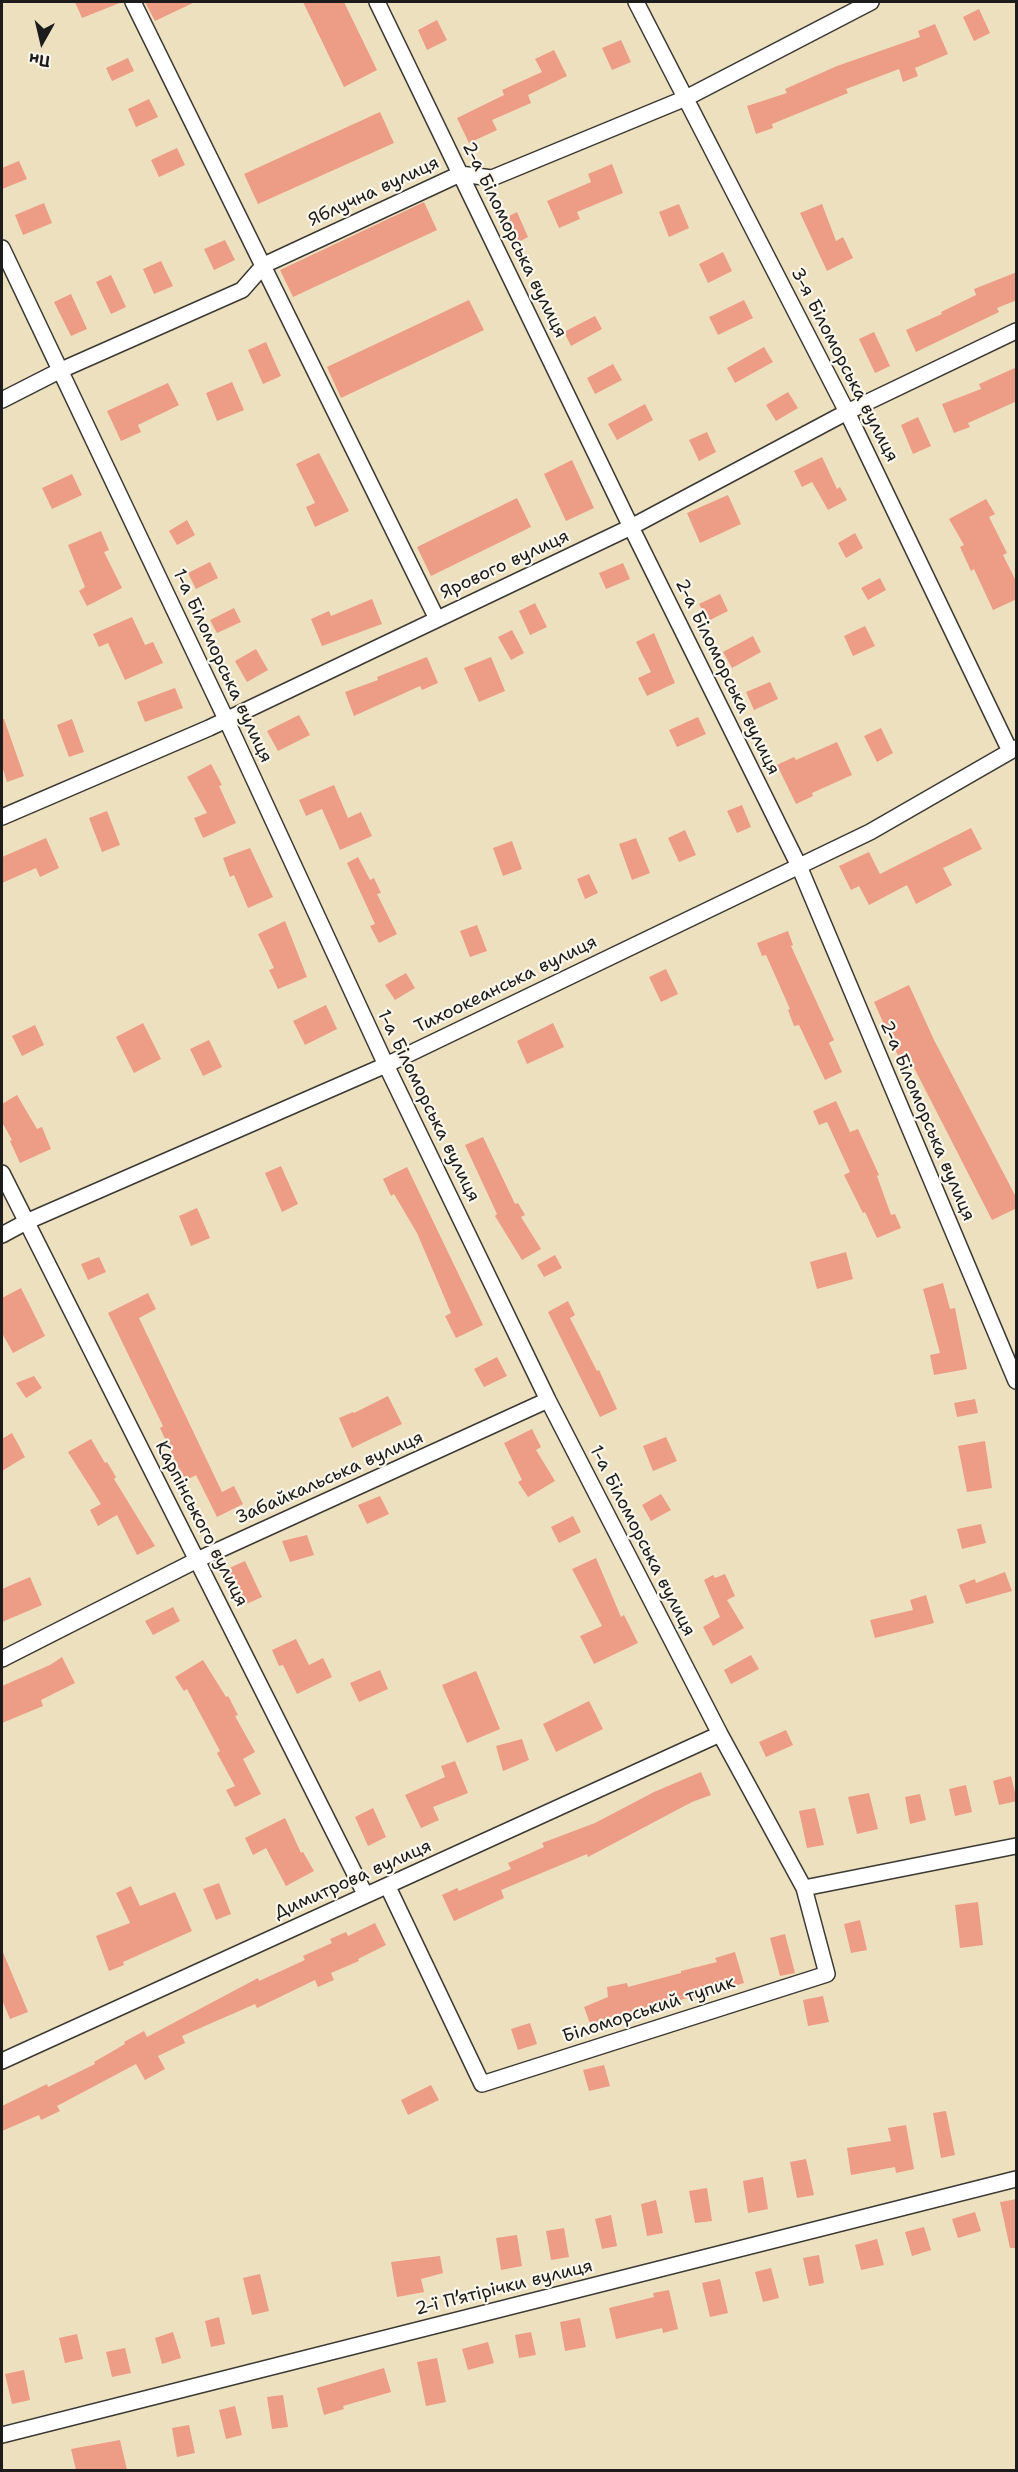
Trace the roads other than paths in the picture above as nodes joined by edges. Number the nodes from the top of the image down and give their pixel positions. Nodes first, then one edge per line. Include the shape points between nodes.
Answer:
1 (133, 2) edge
2 (377, 2) edge
3 (636, 2) edge
4 (872, 2) edge
5 (686, 98) junction
6 (460, 174) junction
7 (2, 248) edge
8 (264, 265) junction
9 (1017, 331) edge
10 (60, 371) junction
11 (2, 400) edge
12 (847, 412) junction
13 (631, 527) junction
14 (437, 618) junction
15 (226, 719) junction
16 (1013, 749) edge
17 (2, 818) edge
18 (799, 866) junction
19 (386, 1065) junction
20 (2, 1173) edge
21 (26, 1222) junction
22 (2, 1235) edge
23 (1017, 1381) edge
24 (548, 1400) junction
25 (197, 1560) junction
26 (2, 1659) edge
27 (720, 1734) junction
28 (1017, 1846) edge
29 (388, 1887) junction
30 (804, 1887) junction
31 (365, 1894) junction
32 (827, 1974) joint
33 (2, 2061) edge
34 (1017, 2179) edge
35 (2, 2434) edge

1 - 8 street
2 - 6 street, 2-а Біломорська вулиця
3 - 5 street, 3-я Біломорська вулиця
4 - 5 street, Яблучна вулиця
5 - 6 street, Яблучна вулиця via 492,178
5 - 12 street, 3-я Біломорська вулиця
6 - 8 street, Яблучна вулиця
6 - 13 street, 2-а Біломорська вулиця
7 - 10 street, 1-а Біломорська вулиця
8 - 10 street, Яблучна вулиця via 242,290
8 - 14 street
9 - 12 street, Ярового вулиця
10 - 11 street, Яблучна вулиця
10 - 15 street, 1-а Біломорська вулиця
12 - 13 street, Ярового вулиця
12 - 16 street, 3-я Біломорська вулиця
13 - 14 street, Ярового вулиця
13 - 18 street, 2-а Біломорська вулиця
14 - 15 street, Ярового вулиця
15 - 17 street, Ярового вулиця
15 - 19 street, 1-а Біломорська вулиця
16 - 18 street, Тихоокеанська вулиця via 870,832
18 - 19 street, Тихоокеанська вулиця
18 - 23 street, 2-а Біломорська вулиця
19 - 21 street, Тихоокеанська вулиця
19 - 24 street, 1-а Біломорська вулиця
20 - 21 street, Карпінського вулиця
21 - 22 street, Тихоокеанська вулиця
21 - 25 street, Карпінського вулиця
24 - 25 street, Забайкальська вулиця
24 - 27 street, 1-а Біломорська вулиця
25 - 26 street, Забайкальська вулиця
25 - 31 street, Карпінського вулиця
27 - 29 street, Димитрова вулиця
27 - 30 street, 1-а Біломорська вулиця
28 - 30 street
29 - 31 street, Димитрова вулиця
29 - 32 street, Біломорський тупик via 482,2084
30 - 32 street, 1-а Біломорська вулиця
31 - 33 street, Димитрова вулиця
34 - 35 street, 2-ї П’ятірічки вулиця

